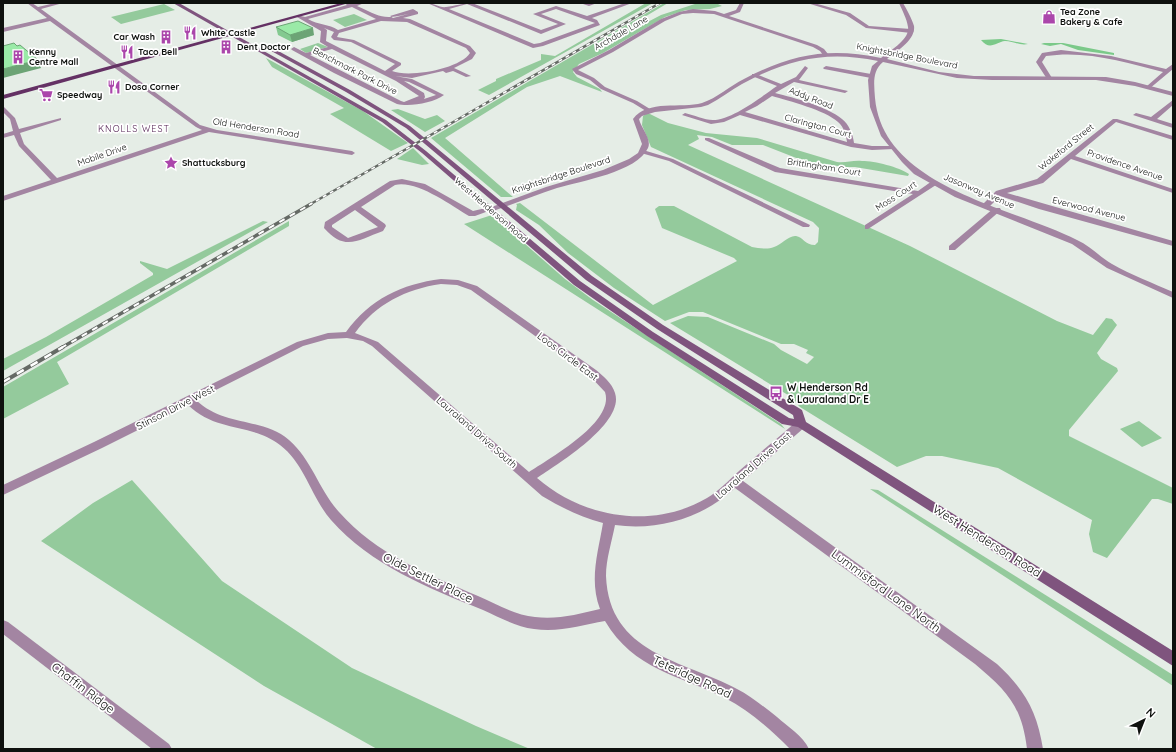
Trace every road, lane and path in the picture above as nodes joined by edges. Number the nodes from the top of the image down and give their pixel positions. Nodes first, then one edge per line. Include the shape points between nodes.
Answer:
1 (29, 3) edge
2 (61, 3) edge
3 (175, 3) edge
4 (187, 3) edge
5 (362, 3) edge
6 (429, 3) edge
7 (467, 3) edge
8 (582, 3) edge
9 (596, 3) edge
10 (630, 3) edge
11 (742, 3) edge
12 (810, 3) edge
13 (900, 3) edge
14 (349, 4) edge
15 (557, 5) edge
16 (36, 8) junction
17 (445, 9) junction
18 (299, 16) junction
19 (724, 16) junction
20 (397, 18) junction
21 (587, 18) junction
22 (51, 19) junction
23 (304, 19) junction
24 (382, 19) junction
25 (317, 25) junction
26 (3, 30) edge
27 (911, 30) junction
28 (240, 32) junction
29 (337, 32) junction
30 (232, 34) junction
31 (248, 36) dead end
32 (261, 43) dead end
33 (332, 47) junction
34 (294, 49) dead end
35 (825, 54) junction
36 (305, 55) junction
37 (882, 60) junction
38 (116, 66) junction
39 (1173, 66) edge
40 (805, 68) dead end
41 (826, 68) dead end
42 (1167, 71) junction
43 (754, 75) junction
44 (468, 76) dead end
45 (871, 76) junction
46 (1049, 78) junction
47 (396, 79) junction
48 (410, 80) junction
49 (792, 80) junction
50 (781, 86) junction
51 (1149, 87) junction
52 (844, 91) dead end
53 (772, 94) junction
54 (1173, 94) edge
55 (3, 97) edge
56 (1173, 102) edge
57 (409, 103) junction
58 (3, 108) edge
59 (648, 110) junction
60 (740, 113) junction
61 (1136, 114) dead end
62 (685, 115) dead end
63 (1158, 115) junction
64 (59, 119) dead end
65 (1173, 119) edge
66 (1152, 120) junction
67 (1173, 126) edge
68 (208, 130) junction
69 (18, 131) junction
70 (3, 136) edge
71 (1173, 138) edge
72 (707, 139) dead end
73 (851, 145) junction
74 (892, 148) junction
75 (352, 152) dead end
76 (643, 152) junction
77 (1071, 157) junction
78 (56, 181) junction
79 (935, 183) junction
80 (1173, 191) edge
81 (919, 193) junction
82 (999, 193) junction
83 (3, 199) edge
84 (502, 205) junction
85 (985, 206) junction
86 (356, 207) junction
87 (490, 209) junction
88 (997, 210) junction
89 (806, 225) dead end
90 (868, 227) dead end
91 (1173, 244) edge
92 (952, 248) dead end
93 (1173, 295) edge
94 (349, 334) junction
95 (189, 400) junction
96 (801, 424) junction
97 (529, 478) junction
98 (735, 482) junction
99 (3, 490) edge
100 (610, 520) junction
101 (608, 614) junction
102 (3, 626) edge
103 (1173, 659) edge
104 (164, 749) edge
105 (801, 749) edge
106 (1036, 749) edge

1 - 16 street, Old Henderson Road
2 - 16 street
3 - 30 main road, West Henderson Road
4 - 28 main road
5 - 14 street
6 - 17 street
7 - 15 street via 541,32 563,24 536,14
7 - 17 street
8 - 9 street
10 - 21 street
11 - 19 street via 738,11
12 - 27 street via 848,14 868,27
13 - 27 street
14 - 18 main road
14 - 23 street
14 - 24 street
15 - 21 street
16 - 22 street, Old Henderson Road
17 - 21 street via 530,45 542,45 598,24
18 - 23 street
18 - 28 main road
19 - 35 street, Archdale Lane via 815,46
19 - 59 street, Archdale Lane via 703,11 681,13 659,22 575,69 603,88
20 - 24 street
20 - 24 street via 416,13 411,10
20 - 29 street via 408,20 468,47 473,55 463,62 421,75 406,76 388,71 399,64 352,41 336,39 334,37
22 - 26 street
22 - 38 street, Old Henderson Road
23 - 25 street
24 - 29 street
25 - 29 street via 325,25
25 - 33 street via 324,30 322,41
27 - 37 street via 908,38
28 - 30 main road
28 - 31 main road
30 - 38 main road
30 - 87 main road, West Henderson Road via 384,121
32 - 84 main road, West Henderson Road via 408,127
33 - 36 street
33 - 47 street
34 - 36 street, Benchmark Park Drive
35 - 37 street, Knightsbridge Boulevard via 855,55
35 - 43 street, Knightsbridge Boulevard via 797,59
36 - 57 street, Benchmark Park Drive via 399,103
37 - 45 street via 875,66
37 - 46 street, Knightsbridge Boulevard via 950,75
38 - 55 main road
38 - 68 street, Old Henderson Road
39 - 42 street
40 - 49 street via 798,78
41 - 45 street
42 - 46 street via 1100,55 1056,52 1044,56 1039,62
42 - 51 street
43 - 50 street
43 - 59 street, Knightsbridge Boulevard via 703,104 678,109
44 - 48 street via 453,69
45 - 74 street, Jasonway Avenue via 873,107 884,136
46 - 51 street, Knightsbridge Boulevard via 1097,78
47 - 48 street
47 - 57 street, Benchmark Park Drive via 423,95
48 - 57 street via 441,94 413,104
49 - 50 street
49 - 52 street
50 - 53 street
51 - 54 street, Knightsbridge Boulevard
53 - 60 street
53 - 73 street, Addy Road via 840,120 851,138
56 - 63 street
58 - 69 street via 16,122
59 - 76 street via 639,114 636,119 646,142
60 - 62 street via 715,122
60 - 73 street, Clarington Court
61 - 66 street
63 - 65 street
63 - 66 street
64 - 69 street
66 - 67 street
68 - 75 street, Old Henderson Road
68 - 78 street, Mobile Drive
69 - 70 street
69 - 78 street via 18,140 22,147
71 - 77 street, Wakeford Street via 1115,120
72 - 81 street, Brittingham Court via 778,170
73 - 74 street, Clarington Court
74 - 79 street, Jasonway Avenue via 904,162
76 - 84 street, Knightsbridge Boulevard via 605,172
76 - 89 street via 671,160
77 - 80 street, Providence Avenue
77 - 82 street, Wakeford Street via 1040,181
78 - 83 street, Mobile Drive
79 - 81 street, Moss Court
79 - 85 street, Jasonway Avenue
81 - 90 street, Moss Court
82 - 85 street, Wakeford Street
82 - 91 street, Everwood Avenue
84 - 87 street, Knightsbridge Boulevard
84 - 96 main road, West Henderson Road via 589,278 660,327 798,413
85 - 88 street, Jasonway Avenue
86 - 86 street, Knightsbridge Boulevard via 327,226 349,242 382,226
86 - 87 street, Knightsbridge Boulevard via 393,183 402,181 422,186 472,214
87 - 96 main road, West Henderson Road via 577,283 610,307 786,422
88 - 92 street
88 - 93 street, Jasonway Avenue via 1074,242 1110,266
94 - 95 street, Stinson Drive West via 324,336 300,344
94 - 97 street, Lauraland Drive South via 366,338 375,344
94 - 97 street, Loos Circle East via 354,324 374,307 412,287 438,281 467,284 596,375 611,395 609,411 596,428
95 - 99 street, Stinson Drive West
95 - 101 street, Olde Settler Place via 207,417 254,428 281,441 301,459 333,515 348,530 383,557 426,579 507,614 541,624 556,624
96 - 98 street, Lauraland Drive East
96 - 103 main road, West Henderson Road
97 - 100 street, Lauraland Drive South via 546,493 575,510
98 - 100 street, Lauraland Drive East via 708,503 675,517 641,522
98 - 106 street, Lummisford Lane North via 980,659 1007,682 1027,712 1034,732
100 - 101 street, Teteridge Road via 600,574 601,592
101 - 105 street, Teteridge Road via 621,634 644,654 733,695 766,718
102 - 104 street, Chaffin Ridge

